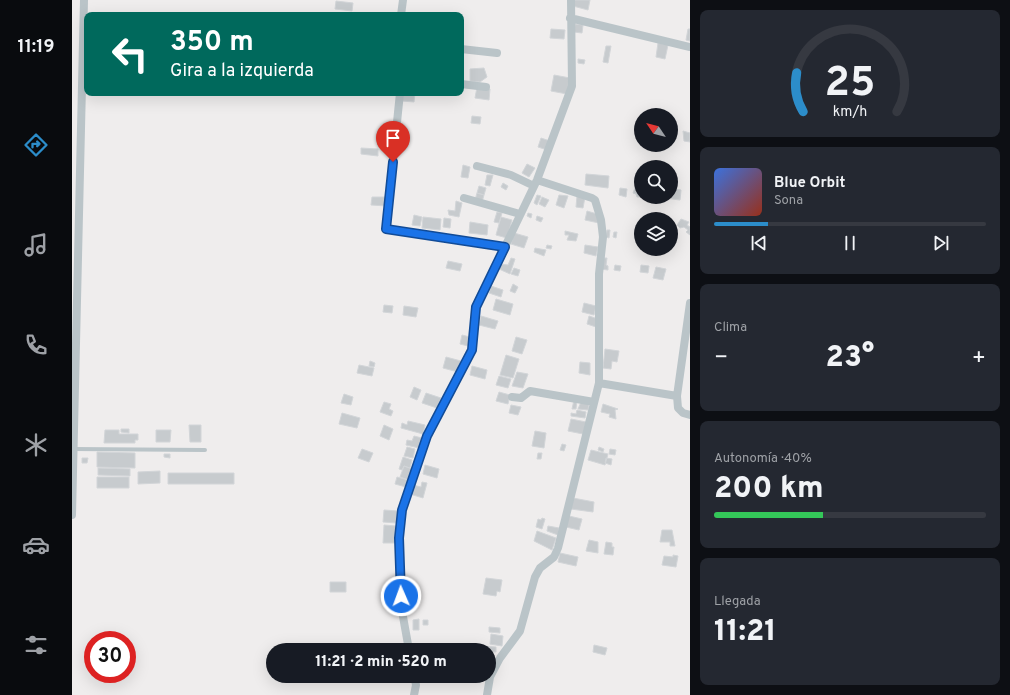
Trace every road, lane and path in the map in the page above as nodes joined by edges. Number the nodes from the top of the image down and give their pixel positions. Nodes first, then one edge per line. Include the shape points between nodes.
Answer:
1 (84, 0) edge
2 (403, 0) edge
3 (570, 0) edge
4 (402, 12) edge
5 (570, 18) junction
6 (690, 47) edge
7 (464, 49) edge
8 (497, 53) dead end
9 (464, 84) edge
10 (486, 87) dead end
11 (400, 96) edge
12 (477, 166) dead end
13 (535, 183) junction
14 (464, 198) dead end
15 (520, 214) junction
16 (505, 247) junction
17 (690, 303) edge
18 (599, 383) junction
19 (677, 396) junction
20 (512, 397) dead end
21 (594, 402) junction
22 (690, 415) edge
23 (73, 449) junction
24 (205, 450) dead end
25 (72, 515) edge
26 (408, 643) edge
27 (416, 683) edge
28 (414, 695) edge
29 (487, 695) edge

1 - 23 street
2 - 4 street
3 - 5 street
5 - 6 street
5 - 13 street via 572,86
7 - 8 street
9 - 10 street
11 - 16 street via 386,229
12 - 13 street
13 - 15 street
13 - 18 street via 595,200 603,237 599,274
14 - 15 street
15 - 16 street
16 - 26 street via 476,307 472,350 427,436 402,510 399,538 402,611
17 - 19 street
18 - 19 street
18 - 21 street
19 - 22 street via 678,408
20 - 21 street via 520,398 530,391
21 - 29 street via 558,548 554,557 540,568 535,577 520,631 500,658 490,677
23 - 24 lane
23 - 25 street
27 - 28 street

